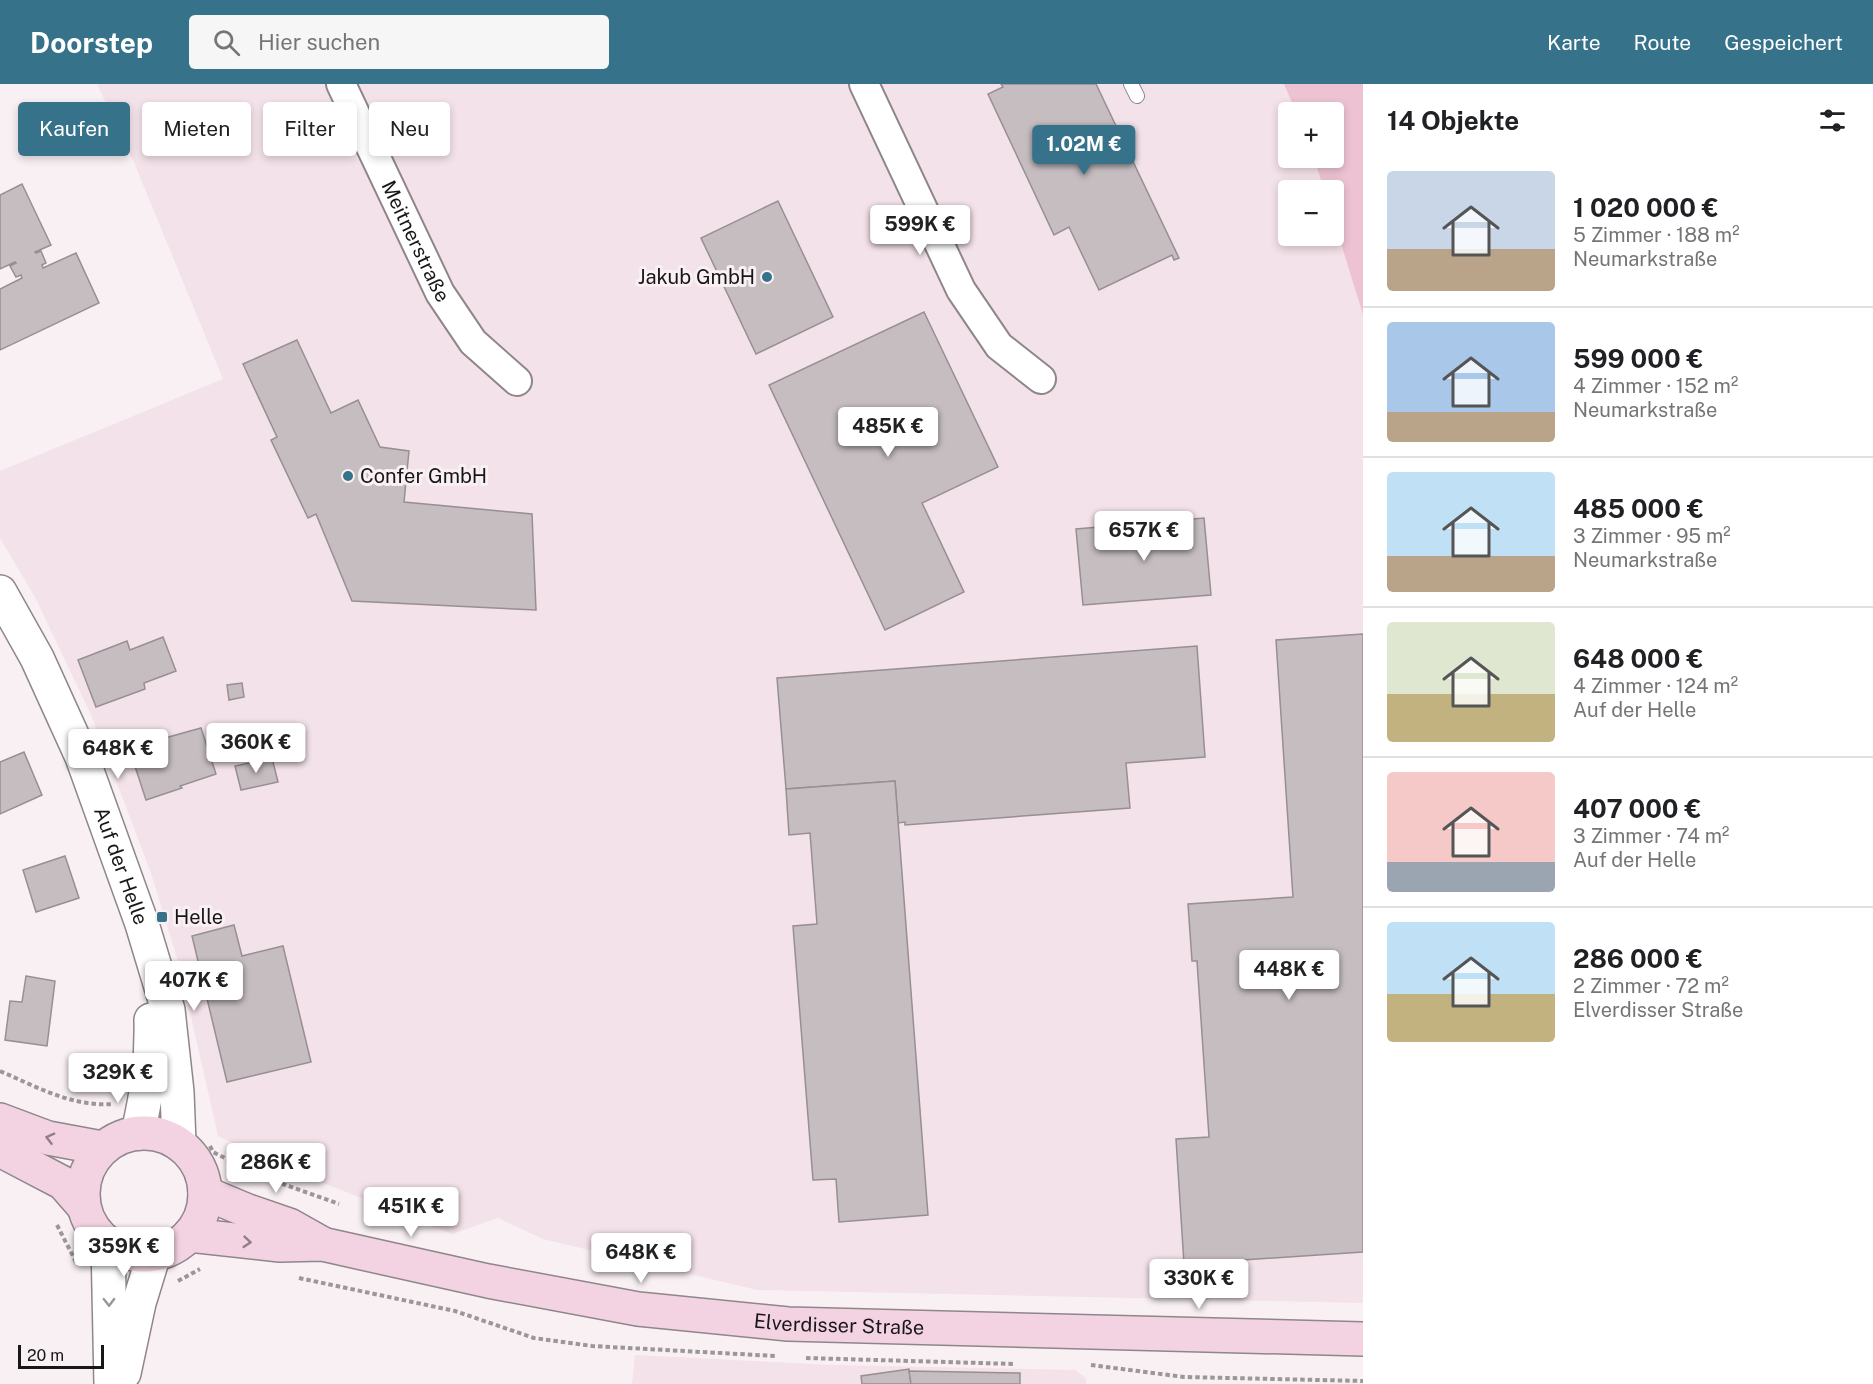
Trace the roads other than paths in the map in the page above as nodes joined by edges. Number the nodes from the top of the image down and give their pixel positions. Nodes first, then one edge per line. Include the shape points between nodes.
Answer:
1 (341, 84) edge
2 (864, 84) edge
3 (1041, 379) dead end
4 (517, 381) dead end
5 (0, 592) edge
6 (148, 946) junction
7 (0, 1120) edge
8 (138, 1133) junction
9 (194, 1143) junction
10 (102, 1148) junction
11 (0, 1150) edge
12 (205, 1193) junction
13 (84, 1207) junction
14 (189, 1234) junction
15 (108, 1244) junction
16 (322, 1244) junction
17 (154, 1254) junction
18 (1363, 1339) edge
19 (111, 1384) edge
20 (122, 1384) edge

1 - 4 street, Meitnerstraße via 440,293 473,342
2 - 3 street via 961,290 999,346
5 - 6 street, Auf der Helle via 37,658 82,757
6 - 8 street, Auf der Helle via 152,1053
6 - 9 street, Auf der Helle via 168,1010 177,1092
10 -> 7 main road via 48,1138
8 - 9 main road
8 - 10 main road via 119,1137
9 - 12 main road via 193,1157
10 - 13 main road via 89,1165 83,1186
11 - 13 main road via 63,1183
12 - 14 main road via 201,1215
12 - 16 main road, Elverdisser Straße via 289,1225
13 - 15 main road via 93,1228
14 -> 16 main road, Elverdisser Straße via 280,1245
14 - 17 main road via 173,1247
15 - 17 main road via 130,1254
15 -> 19 street
16 - 18 main road, Elverdisser Straße via 638,1309 788,1324
17 - 20 street

